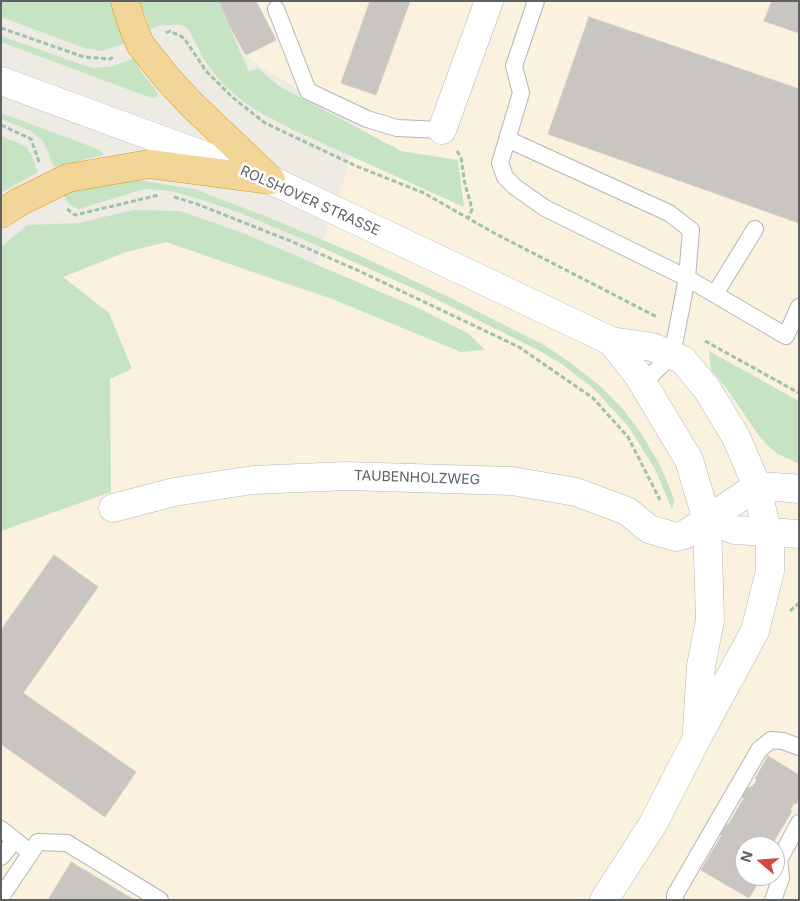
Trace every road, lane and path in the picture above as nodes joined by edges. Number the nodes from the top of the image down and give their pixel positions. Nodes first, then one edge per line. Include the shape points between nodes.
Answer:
1 (125, 1) edge
2 (489, 1) edge
3 (536, 1) edge
4 (276, 9) dead end
5 (1, 28) edge
6 (140, 44) junction
7 (1, 81) edge
8 (1, 125) edge
9 (442, 130) joint
10 (507, 139) junction
11 (271, 180) junction
12 (465, 184) dead end
13 (47, 187) junction
14 (163, 194) dead end
15 (172, 197) dead end
16 (1, 214) edge
17 (468, 219) junction
18 (755, 229) dead end
19 (688, 278) junction
20 (715, 294) junction
21 (799, 307) edge
22 (677, 327) junction
23 (611, 341) junction
24 (672, 355) junction
25 (643, 383) junction
26 (799, 392) edge
27 (757, 486) junction
28 (799, 489) edge
29 (113, 508) dead end
30 (707, 520) junction
31 (768, 532) junction
32 (799, 534) edge
33 (676, 537) junction
34 (799, 603) edge
35 (758, 619) junction
36 (697, 738) junction
37 (799, 747) edge
38 (799, 823) edge
39 (1, 829) edge
40 (15, 840) junction
41 (32, 852) junction
42 (1, 857) edge
43 (1, 897) edge
44 (160, 900) edge
45 (604, 900) edge
46 (675, 900) edge
47 (772, 900) edge

1 - 6 highway
2 - 9 street
3 - 10 lane via 514,66 521,93
4 - 9 lane via 308,91 382,124
5 - 6 path via 84,57 110,59
6 - 11 highway via 166,78
6 - 17 path via 170,32 184,38 206,71 265,123 356,166 424,193
7 - 11 street, ROLSHOVER STRASSE
8 - 13 path via 31,139
10 - 19 lane via 500,163 505,177 515,187 545,208
10 - 19 lane via 669,213 691,230
11 - 13 highway via 149,164 68,178
11 - 23 street, ROLSHOVER STRASSE
12 - 17 path via 472,209
13 - 14 path via 59,203 75,215
13 - 16 highway
15 - 33 path via 288,240 518,347 593,398 628,437
17 - 22 path
18 - 20 lane
19 - 20 lane
19 - 22 lane
20 - 21 lane via 786,336
22 - 24 lane
22 - 26 path
23 - 24 street, ROLSHOVER STRASSE via 652,346
23 - 25 street, ROLSHOVER STRASSE
24 - 25 lane
24 - 27 street, ROLSHOVER STRASSE via 682,360 707,389 736,437
25 - 30 street, ROLSHOVER STRASSE via 689,460
27 - 28 street
27 - 30 street
27 - 31 street, ROLSHOVER STRASSE
29 - 33 street, TAUBENHOLZWEG via 174,492 253,480 346,476 512,482 576,492 627,511 649,529
30 - 31 street via 735,530
30 - 33 street
30 - 36 street, ROLSHOVER STRASSE via 710,620 701,666
31 - 32 street
31 - 35 street, ROLSHOVER STRASSE via 770,571
34 - 35 path via 781,618
35 - 36 street, ROLSHOVER STRASSE via 755,631
36 - 45 street, ROLSHOVER STRASSE via 653,824
37 - 46 lane via 770,740 759,750
38 - 47 lane via 778,860 781,878
39 - 40 lane
40 - 41 lane
40 - 42 lane
41 - 43 lane
41 - 44 lane via 38,842 67,843

